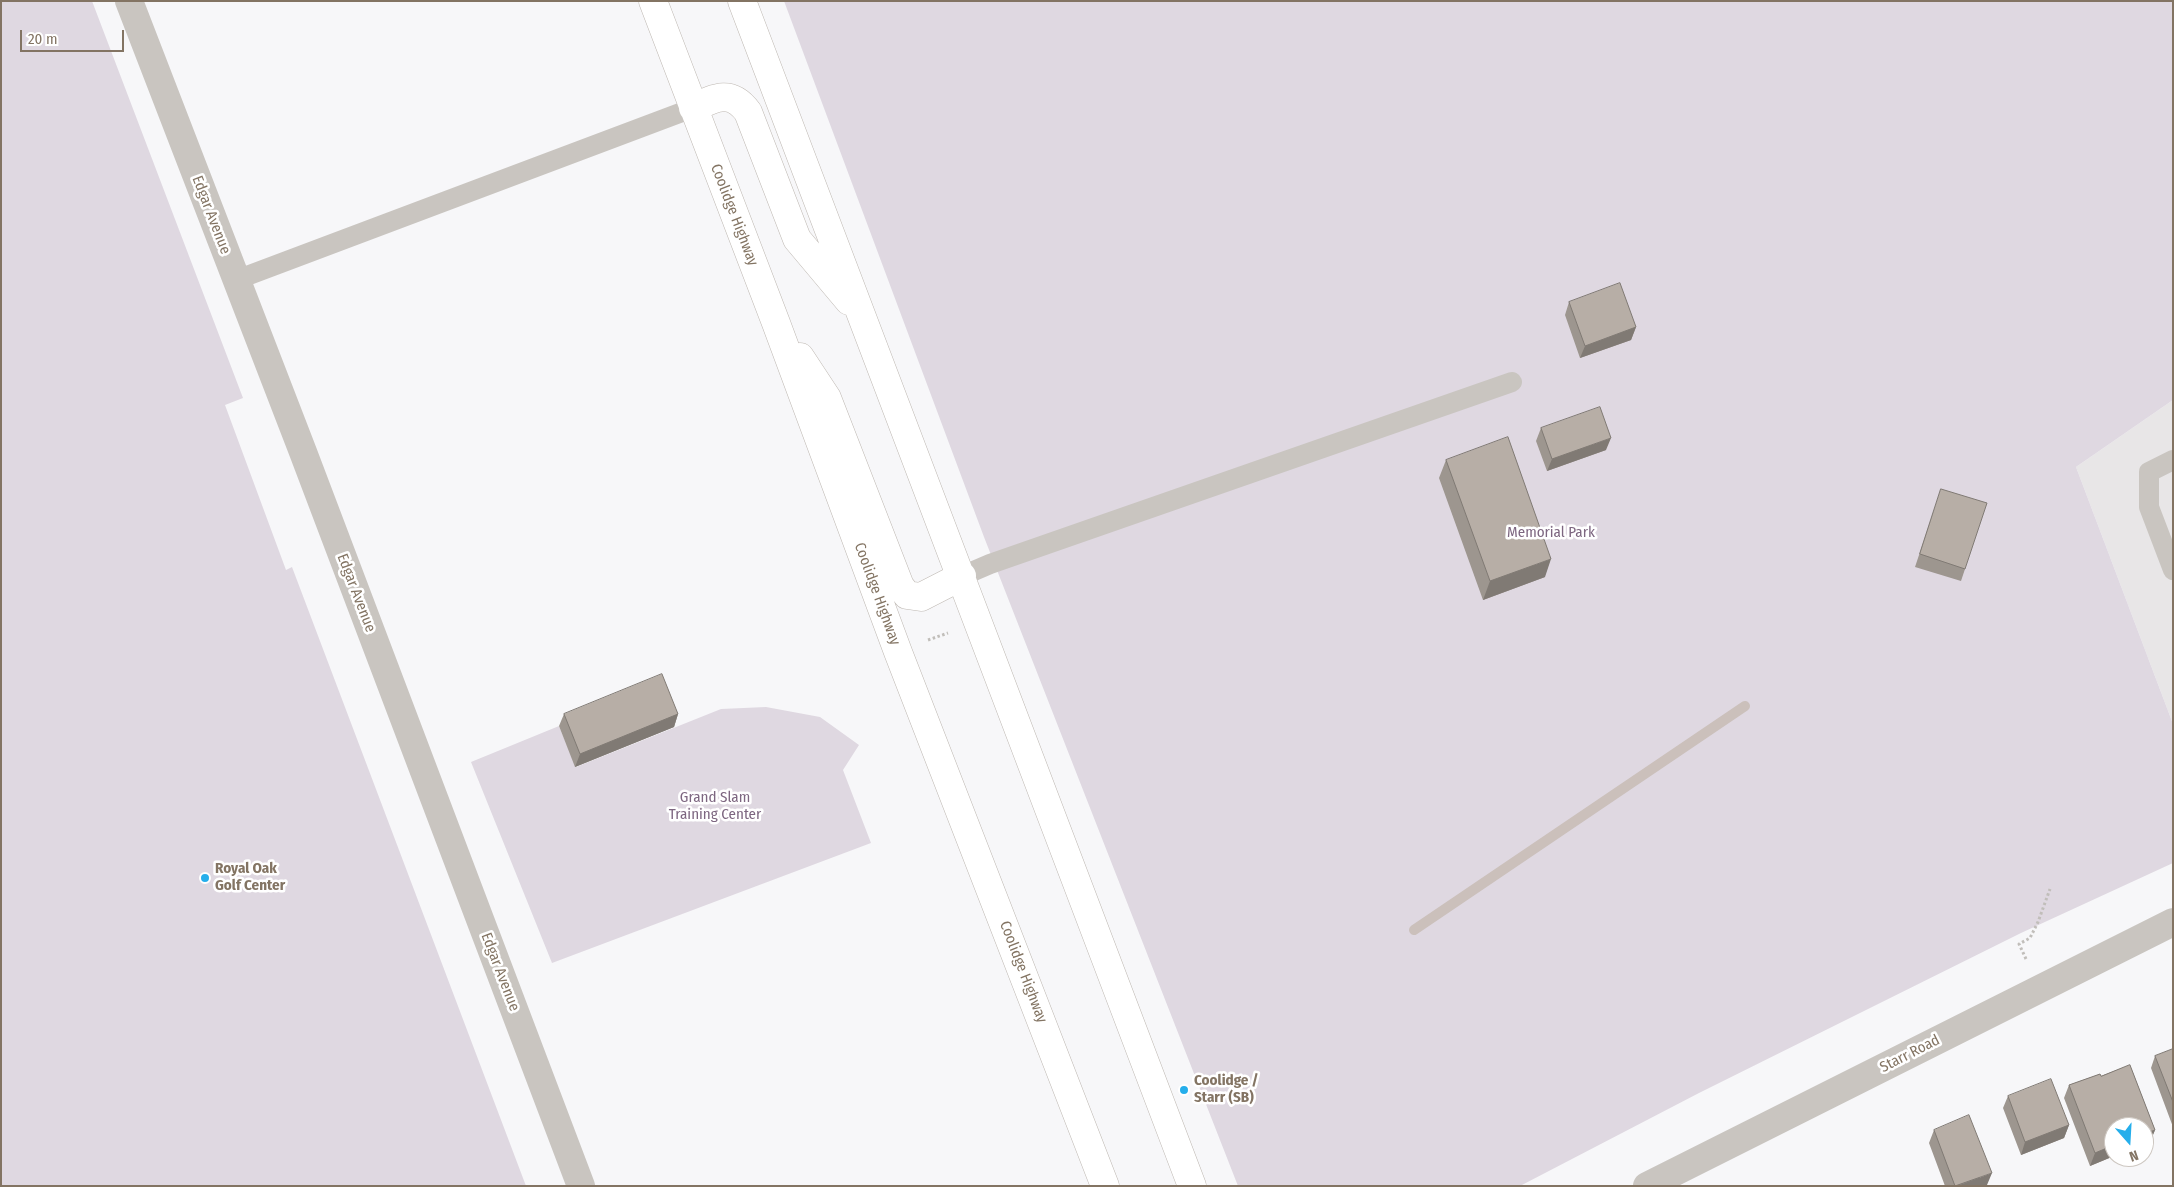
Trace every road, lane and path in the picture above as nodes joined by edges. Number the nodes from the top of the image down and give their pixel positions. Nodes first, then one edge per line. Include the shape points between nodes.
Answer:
1 (129, 1) edge
2 (653, 1) edge
3 (742, 1) edge
4 (693, 108) junction
5 (236, 280) junction
6 (863, 317) junction
7 (776, 323) junction
8 (1512, 382) dead end
9 (2173, 460) edge
10 (2173, 570) edge
11 (962, 576) junction
12 (950, 632) dead end
13 (924, 642) dead end
14 (2050, 889) dead end
15 (2173, 922) edge
16 (2040, 989) junction
17 (581, 1186) edge
18 (1105, 1186) edge
19 (1192, 1186) edge
20 (1647, 1186) edge

1 - 5 street, Edgar Avenue
2 - 4 main road, Coolidge Highway
3 - 6 main road
4 - 5 lane
4 - 6 main road via 722,96 742,103 797,239
4 - 7 main road, Coolidge Highway
5 - 17 street, Edgar Avenue
6 - 11 main road
7 - 11 main road via 827,398 900,586 907,594 921,597
7 - 18 main road, Coolidge Highway via 902,661
8 - 11 lane
9 - 10 lane via 2149,472 2149,507
11 - 19 main road
12 - 13 path
14 - 16 path via 2030,938 2019,944
15 - 16 street, Starr Road
16 - 20 street, Starr Road

